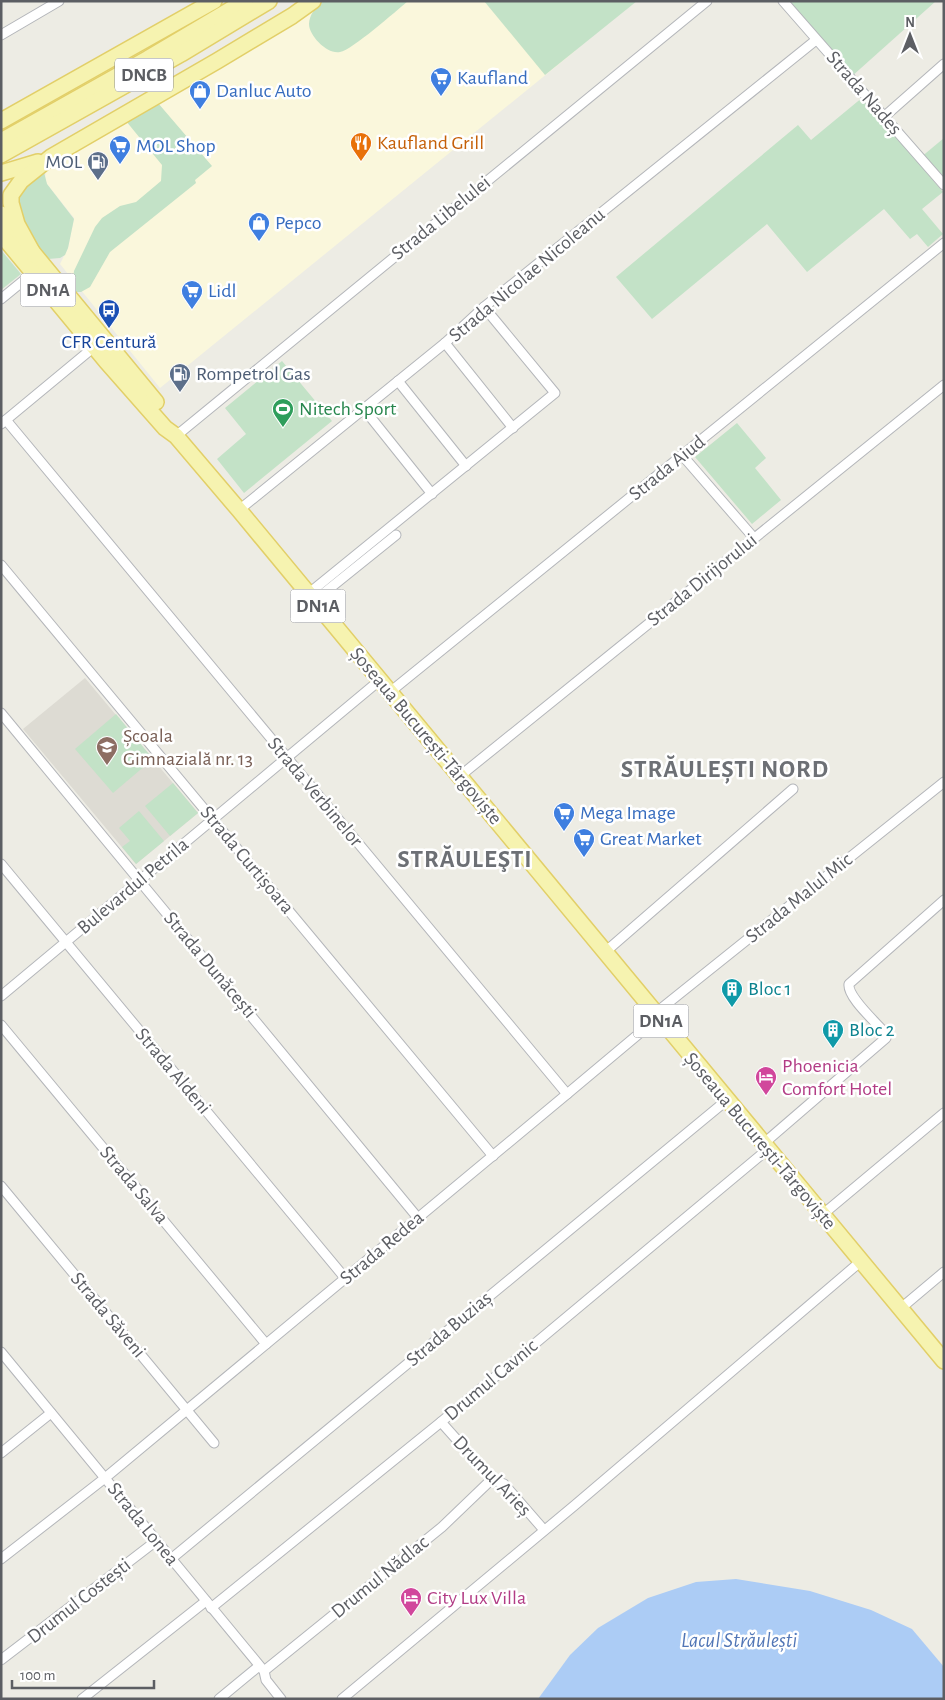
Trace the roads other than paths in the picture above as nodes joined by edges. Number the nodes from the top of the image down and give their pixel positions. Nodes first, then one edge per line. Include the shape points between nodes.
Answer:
1 (58, 1) edge
2 (214, 1) edge
3 (245, 1) edge
4 (269, 1) edge
5 (313, 1) edge
6 (707, 1) edge
7 (783, 1) edge
8 (1, 35) edge
9 (816, 40) junction
10 (944, 64) edge
11 (18, 111) junction
12 (1, 116) edge
13 (884, 116) junction
14 (1, 121) edge
15 (10, 141) edge
16 (1, 155) edge
17 (51, 157) junction
18 (1, 173) edge
19 (944, 185) edge
20 (1, 214) edge
21 (1, 234) edge
22 (944, 243) edge
23 (34, 255) junction
24 (34, 272) junction
25 (1, 298) edge
26 (484, 308) junction
27 (445, 343) junction
28 (94, 347) junction
29 (398, 381) junction
30 (944, 385) edge
31 (364, 409) junction
32 (4, 422) edge
33 (513, 428) junction
34 (176, 436) junction
35 (682, 455) junction
36 (466, 466) junction
37 (432, 494) junction
38 (239, 510) junction
39 (396, 535) dead end
40 (754, 538) junction
41 (1, 565) edge
42 (311, 598) junction
43 (380, 680) junction
44 (390, 692) junction
45 (1, 713) edge
46 (287, 758) junction
47 (460, 776) junction
48 (944, 782) edge
49 (793, 789) dead end
50 (213, 819) junction
51 (1, 864) edge
52 (140, 880) junction
53 (944, 900) edge
54 (66, 942) junction
55 (604, 953) junction
56 (1, 996) edge
57 (657, 1016) junction
58 (1, 1025) edge
59 (567, 1094) junction
60 (727, 1100) junction
61 (944, 1112) edge
62 (766, 1146) junction
63 (493, 1156) junction
64 (1, 1186) edge
65 (822, 1215) junction
66 (418, 1218) junction
67 (860, 1262) junction
68 (944, 1272) edge
69 (345, 1278) junction
70 (900, 1309) junction
71 (266, 1344) junction
72 (1, 1352) edge
73 (944, 1361) edge
74 (187, 1410) junction
75 (51, 1413) junction
76 (440, 1422) junction
77 (214, 1443) dead end
78 (1, 1453) edge
79 (105, 1478) junction
80 (492, 1479) junction
81 (544, 1530) junction
82 (156, 1541) junction
83 (1, 1559) edge
84 (171, 1559) junction
85 (208, 1604) junction
86 (1, 1660) edge
87 (262, 1669) junction
88 (82, 1699) edge
89 (219, 1699) edge
90 (281, 1699) edge
91 (342, 1699) edge

1 - 8 street
2 - 11 main road
3 - 15 main road, DNCB
4 - 15 main road, DNCB
5 - 17 main road
6 - 34 street, Strada Libelulei
7 - 9 street, Strada Nadeș
9 - 13 street, Strada Nadeș
9 - 26 street, Strada Nicolae Nicoleanu
10 - 13 street
11 - 12 main road
11 - 14 main road
13 - 19 street, Strada Nadeș
15 - 16 main road, DNCB
17 - 18 main road
17 - 23 main road via 20,181 11,195 14,216
20 - 23 main road, Șoseaua București-Târgoviște / DN1A
21 - 24 main road, Șoseaua București-Târgoviște / DN1A
22 - 35 street, Strada Aiud
23 - 34 main road, Șoseaua București-Târgoviște / DN1A via 172,423
24 - 25 street
24 - 28 main road, Șoseaua București-Târgoviște / DN1A
26 - 27 street, Strada Nicolae Nicoleanu
26 - 33 street via 555,393
27 - 29 street, Strada Nicolae Nicoleanu
27 - 33 street
28 - 32 street
28 - 34 main road, Șoseaua București-Târgoviște / DN1A via 165,428
29 - 31 street, Strada Nicolae Nicoleanu
29 - 36 street
30 - 40 street, Strada Dirijorului
31 - 37 street
31 - 38 street, Strada Nicolae Nicoleanu
32 - 46 street, Strada Verbinelor
33 - 36 street
34 - 38 main road, Șoseaua București-Târgoviște / DN1A
35 - 40 street
35 - 44 street, Strada Aiud
36 - 37 street
37 - 42 street
38 - 42 main road, Șoseaua București-Târgoviște / DN1A
39 - 42 street
40 - 47 street, Strada Dirijorului
41 - 50 street, Strada Curtișoara
42 - 43 main road, Șoseaua București-Târgoviște / DN1A
43 - 44 main road, Șoseaua București-Târgoviște / DN1A
43 - 46 street, Bulevardul Petrila
44 - 47 main road, Șoseaua București-Târgoviște / DN1A
45 - 52 street, Strada Dunăcești
46 - 50 street, Bulevardul Petrila
46 - 59 street, Strada Verbinelor
47 - 55 main road, Șoseaua București-Târgoviște / DN1A
48 - 57 street, Strada Malul Mic via 663,1007
49 - 55 street
50 - 52 street, Bulevardul Petrila
50 - 63 street, Strada Curtișoara
51 - 54 street, Strada Aldeni
52 - 54 street, Bulevardul Petrila
52 - 66 street, Strada Dunăcești
53 - 62 street, Drumul Cavnic via 849,984 851,995 886,1038
54 - 56 street, Bulevardul Petrila
54 - 69 street, Strada Aldeni
55 - 57 main road, Șoseaua București-Târgoviște / DN1A
57 - 59 street, Strada Redea
57 - 60 main road, Șoseaua București-Târgoviște / DN1A
58 - 71 street, Strada Salva
59 - 63 street, Strada Redea
60 - 62 main road, Șoseaua București-Târgoviște / DN1A
60 - 84 street, Strada Buziaș
61 - 65 street
62 - 65 main road, Șoseaua București-Târgoviște / DN1A
62 - 76 street, Drumul Cavnic
63 - 66 street, Strada Redea
64 - 74 street, Strada Săveni
65 - 67 main road, Șoseaua București-Târgoviște / DN1A
66 - 69 street, Strada Redea
67 - 70 main road, Șoseaua București-Târgoviște / DN1A
67 - 81 street
68 - 70 street
69 - 71 street, Strada Redea
70 - 73 main road, Șoseaua București-Târgoviște / DN1A
71 - 74 street, Strada Redea
72 - 75 street, Strada Lonea
74 - 77 street, Strada Săveni
74 - 79 street, Strada Redea
75 - 78 street
75 - 79 street, Strada Lonea
76 - 80 street, Drumul Arieș
76 - 85 street, Drumul Cavnic
79 - 82 street, Strada Lonea
79 - 83 street, Strada Redea
80 - 81 street, Drumul Arieș via 504,1484
80 - 87 street, Drumul Nădlac via 442,1527
81 - 91 street
82 - 84 street, Strada Lonea
82 - 86 street, Drumul Costești
84 - 85 street, Strada Lonea
85 - 87 street, Strada Lonea
85 - 88 street, Drumul Cavnic
87 - 89 street, Drumul Nădlac
87 - 90 street, Strada Lonea via 266,1680

